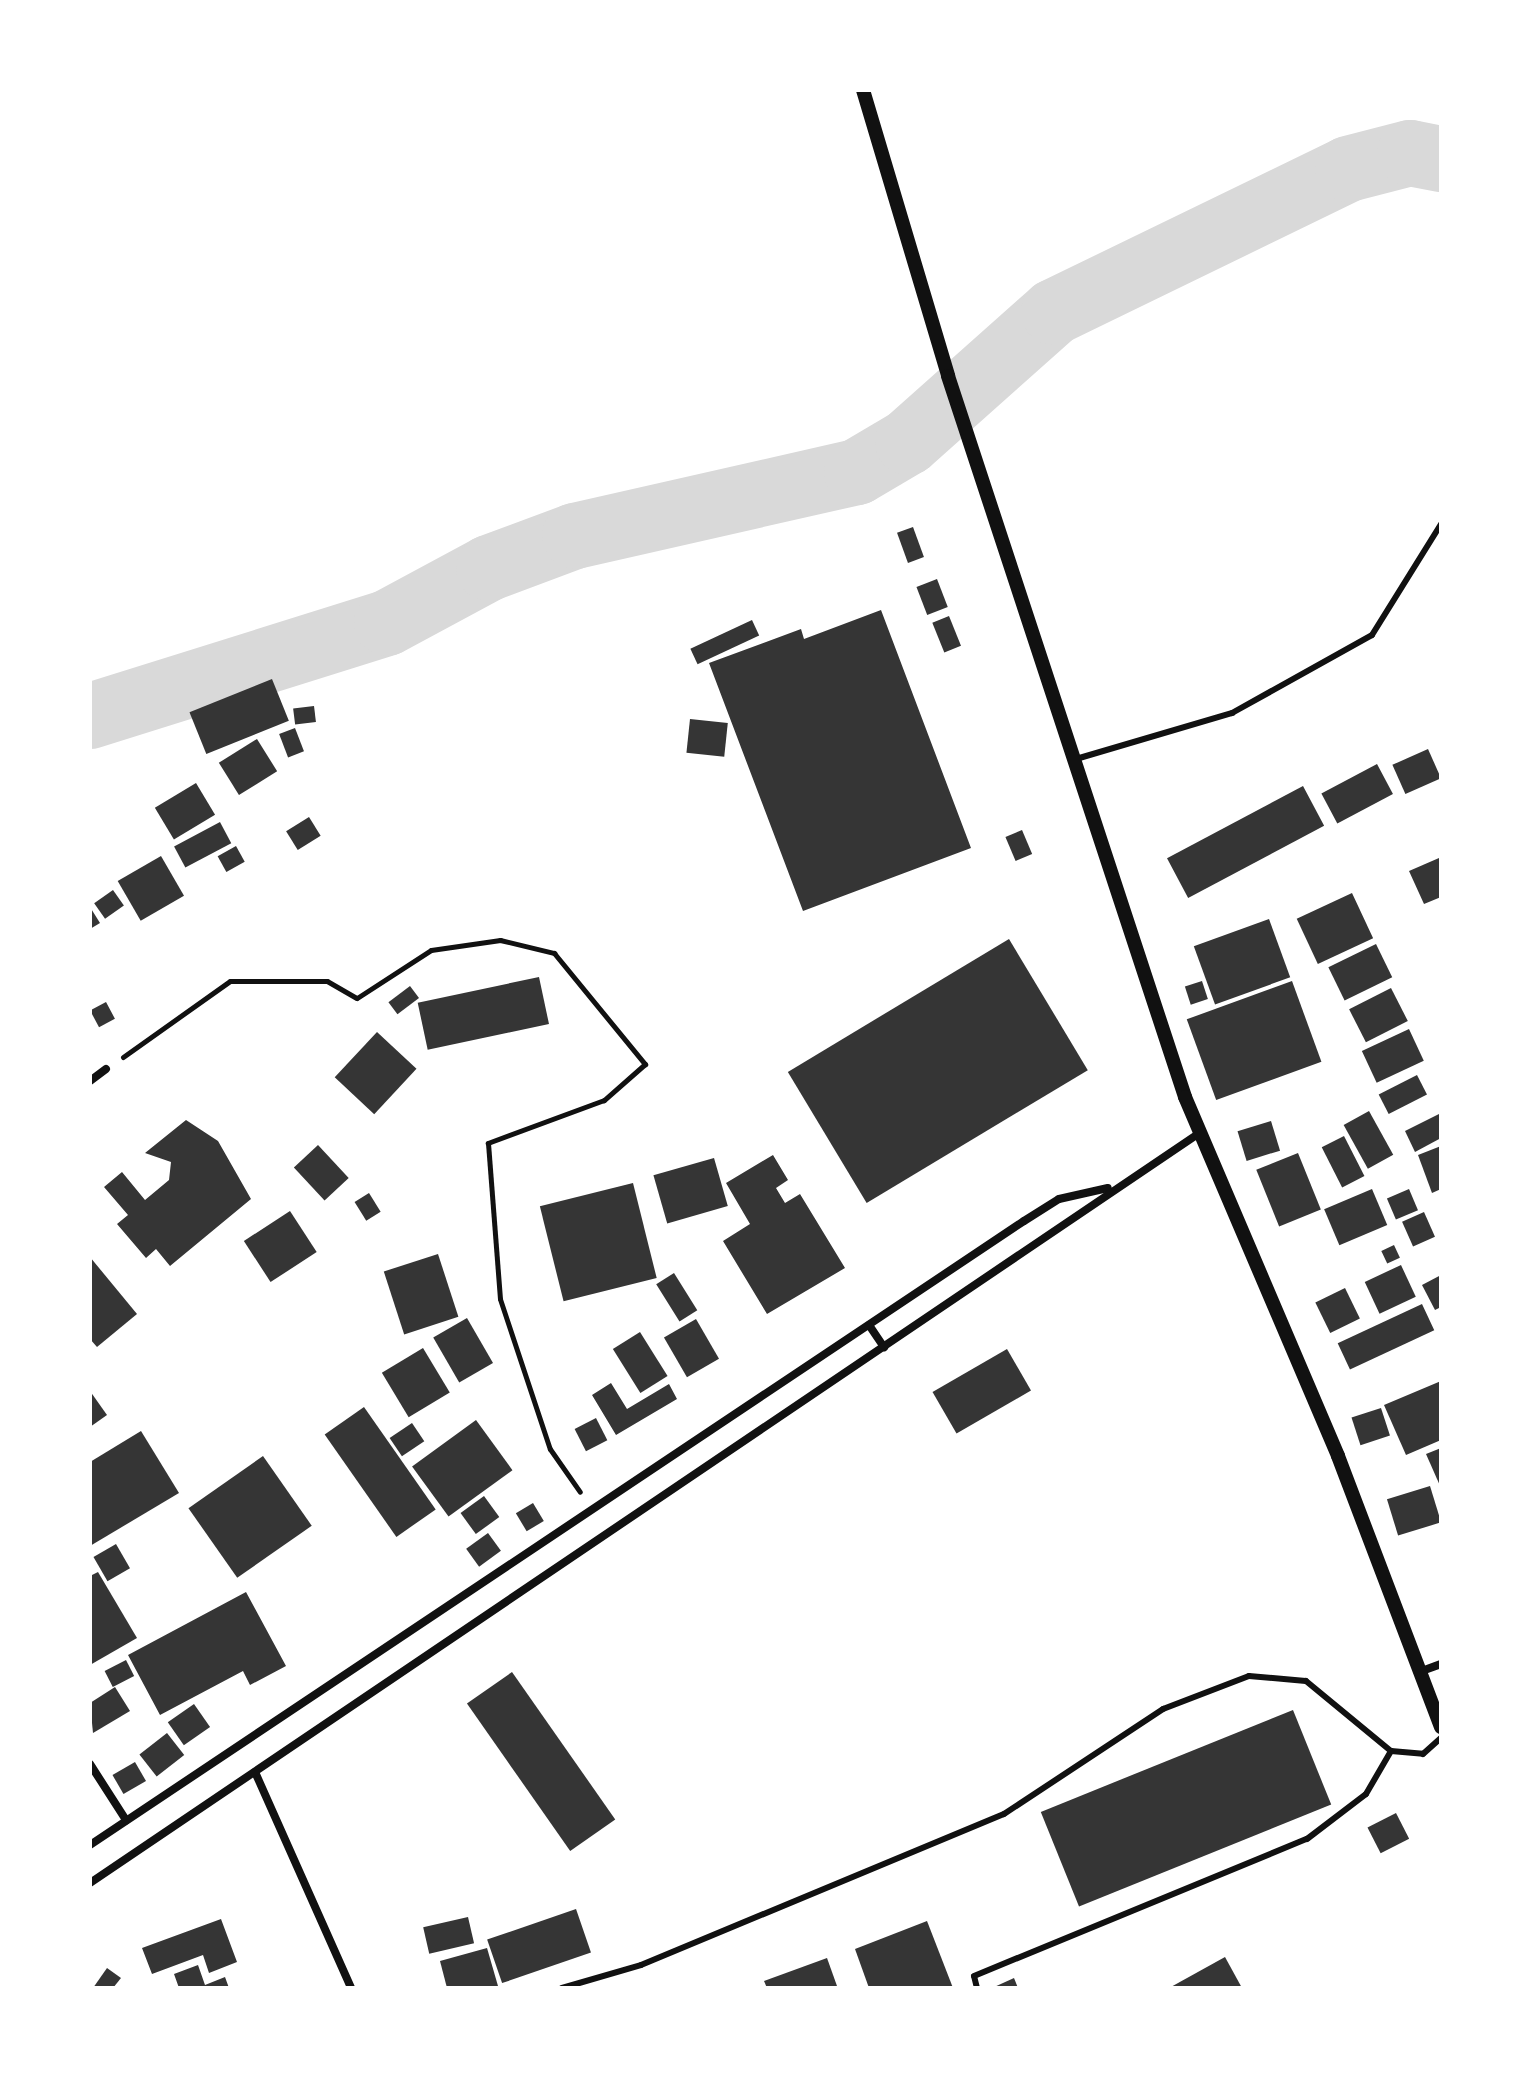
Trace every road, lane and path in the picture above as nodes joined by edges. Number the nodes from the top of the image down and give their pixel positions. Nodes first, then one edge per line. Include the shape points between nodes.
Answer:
1 (863, 90) edge
2 (1441, 524) edge
3 (1073, 760) junction
4 (106, 1069) joint
5 (90, 1081) edge
6 (1201, 1132) junction
7 (1109, 1188) junction
8 (869, 1325) junction
9 (884, 1347) junction
10 (593, 1511) junction
11 (1441, 1664) edge
12 (1418, 1672) junction
13 (1441, 1727) edge
14 (1441, 1738) edge
15 (1391, 1751) junction
16 (90, 1764) edge
17 (255, 1772) junction
18 (126, 1820) junction
19 (90, 1845) edge
20 (90, 1883) edge
21 (587, 1984) edge
22 (351, 1988) edge
23 (562, 1988) edge
24 (977, 1988) edge

1 - 3 street via 948,376
2 - 3 lane via 1372,635 1232,713
3 - 6 street
4 - 5 street
4 - 10 path via 230,981 327,981 357,998 431,950 500,940 554,953 645,1064 604,1100 488,1143 500,1299 550,1449
6 - 7 street
6 - 12 street via 1338,1456
7 - 8 street via 1059,1199
7 - 9 street
8 - 9 street
8 - 10 street
9 - 17 street
10 - 18 street
11 - 12 street
12 - 13 street
14 - 15 lane via 1423,1754
15 - 21 lane via 1306,1681 1249,1676 1163,1709 1004,1814
15 - 24 lane via 1366,1794 1307,1839 974,1976
16 - 18 street
17 - 20 street
17 - 22 street
18 - 19 street
21 - 23 lane

